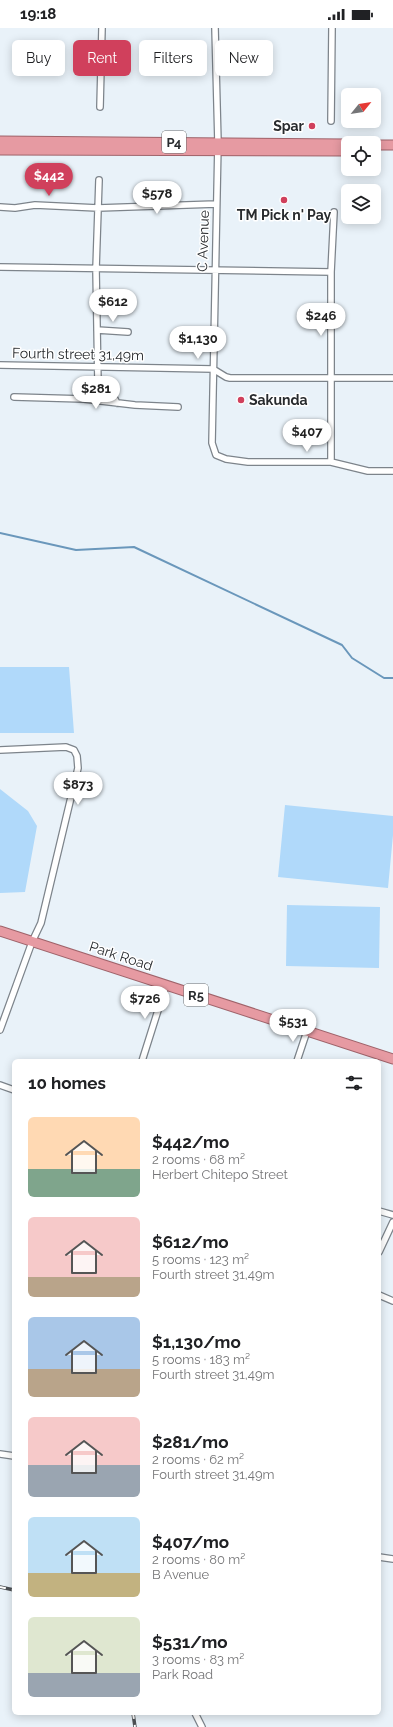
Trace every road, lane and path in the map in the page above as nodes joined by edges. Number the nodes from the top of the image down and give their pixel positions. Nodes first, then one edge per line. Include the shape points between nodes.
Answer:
1 (102, 28) edge
2 (215, 28) edge
3 (332, 28) edge
4 (100, 107) dead end
5 (331, 121) dead end
6 (0, 141) edge
7 (341, 144) edge
8 (381, 145) edge
9 (393, 145) edge
10 (218, 147) junction
11 (0, 150) edge
12 (341, 151) edge
13 (381, 151) edge
14 (393, 151) edge
15 (99, 180) dead end
16 (216, 204) junction
17 (0, 207) edge
18 (98, 208) junction
19 (334, 212) dead end
20 (0, 267) edge
21 (96, 269) junction
22 (214, 271) junction
23 (330, 272) junction
24 (97, 330) junction
25 (128, 332) dead end
26 (0, 365) edge
27 (99, 367) junction
28 (213, 369) junction
29 (393, 378) edge
30 (330, 379) junction
31 (98, 384) junction
32 (14, 397) dead end
33 (84, 400) junction
34 (117, 403) junction
35 (178, 407) dead end
36 (331, 462) junction
37 (393, 471) edge
38 (0, 750) edge
39 (0, 931) edge
40 (32, 942) junction
41 (166, 985) junction
42 (0, 1030) edge
43 (307, 1031) junction
44 (143, 1059) edge
45 (298, 1059) edge
46 (393, 1059) edge
47 (0, 1085) edge
48 (12, 1089) edge
49 (381, 1212) edge
50 (393, 1215) edge
51 (393, 1222) edge
52 (381, 1248) edge
53 (381, 1296) edge
54 (393, 1301) edge
55 (0, 1454) edge
56 (12, 1456) edge
57 (381, 1557) edge
58 (393, 1559) edge
59 (196, 1715) edge
60 (202, 1727) edge

1 - 4 street
2 - 10 street, C Avenue
3 - 5 street
6 - 10 highway, P4
7 - 10 highway, P4
8 - 9 highway
10 - 11 highway, P4
10 - 12 highway, P4
10 - 16 street, C Avenue
13 - 14 highway
15 - 18 street
16 - 18 street
16 - 22 street, C Avenue
17 - 18 street via 35,205
18 - 21 street
19 - 23 street
20 - 21 street
21 - 22 street
21 - 24 street
22 - 23 street
22 - 28 street, C Avenue
23 - 30 street
24 - 25 street
24 - 27 street
26 - 27 street, Fourth street 31,49m
27 - 28 street, Fourth street 31,49m
27 - 31 street
28 - 30 street, Fourth street 31,49m via 230,378
28 - 36 street, C Avenue via 212,443 216,455 248,462
29 - 30 street, Fourth street 31,49m
30 - 36 street
31 - 33 street via 86,392
31 - 34 street via 112,392
32 - 33 street
33 - 34 street
34 - 35 street
36 - 37 street via 368,471
38 - 40 street via 66,747 74,750 78,761 41,923
39 - 40 highway, Park Road / R5
40 - 41 highway, Park Road / R5
40 - 42 street
41 - 43 highway, Park Road / R5
41 - 44 street
43 - 45 street
43 - 46 highway, Park Road / R5
47 - 48 street
49 - 50 street
51 - 52 street
53 - 54 street
55 - 56 street
57 - 58 street
59 - 60 street

